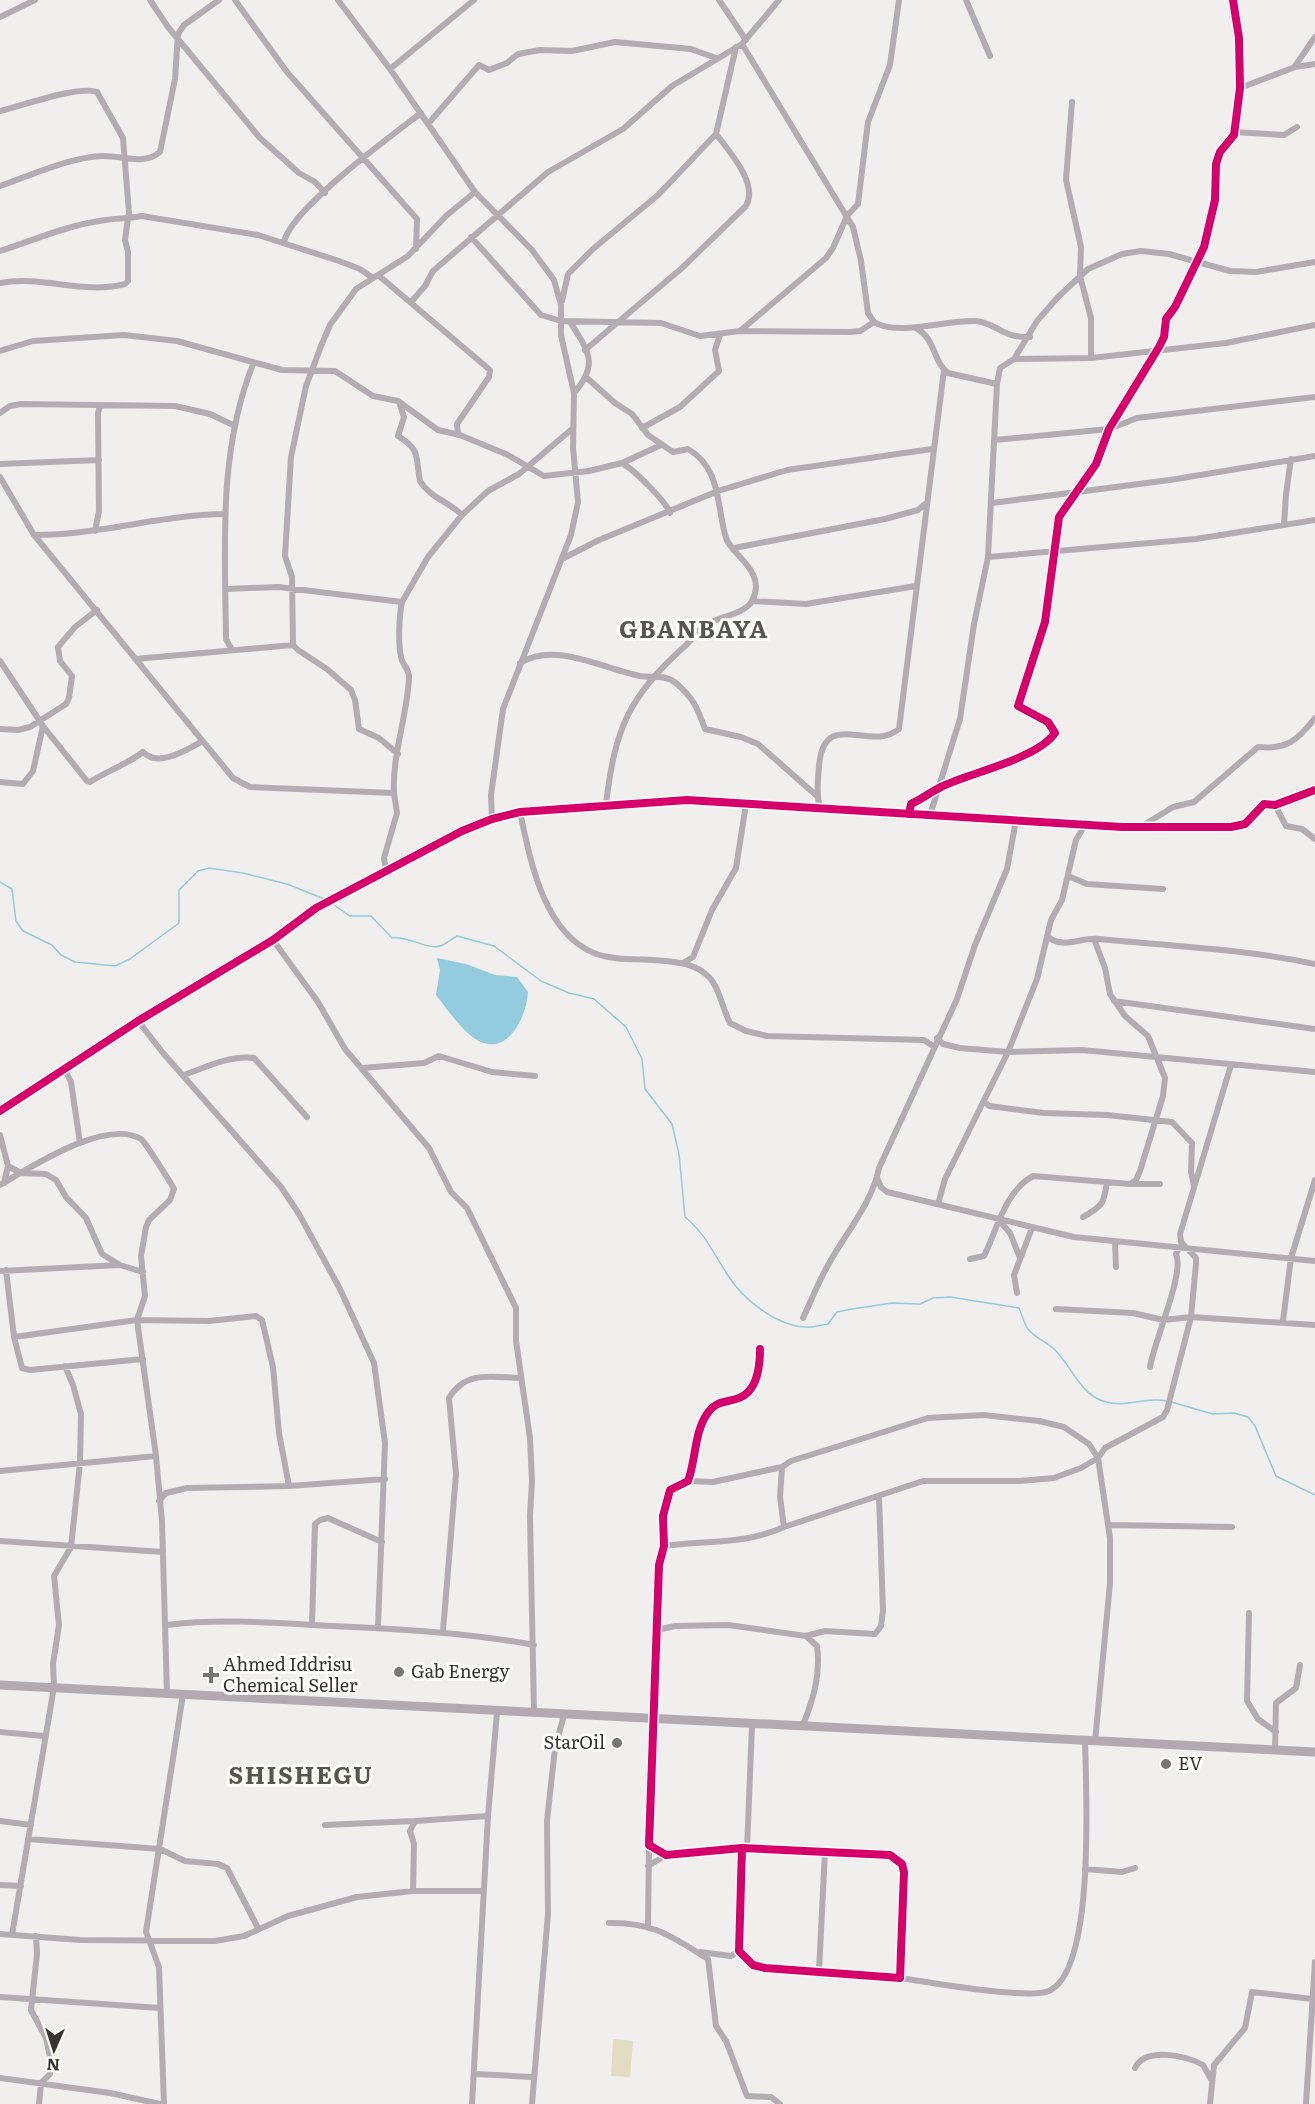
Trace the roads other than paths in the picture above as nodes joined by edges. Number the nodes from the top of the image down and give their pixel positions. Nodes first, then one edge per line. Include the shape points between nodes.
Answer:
1 (34, 0) edge
2 (150, 0) edge
3 (219, 0) edge
4 (235, 0) edge
5 (338, 0) edge
6 (474, 0) edge
7 (719, 0) edge
8 (779, 0) edge
9 (899, 0) edge
10 (966, 0) edge
11 (1233, 0) edge
12 (21, 3) edge
13 (0, 16) edge
14 (1315, 37) edge
15 (177, 38) junction
16 (742, 44) junction
17 (990, 56) dead end
18 (716, 58) junction
19 (1315, 64) edge
20 (1295, 67) junction
21 (390, 69) junction
22 (1240, 88) junction
23 (1072, 102) dead end
24 (0, 111) edge
25 (421, 113) junction
26 (428, 124) junction
27 (1297, 127) dead end
28 (1234, 132) junction
29 (716, 134) junction
30 (124, 158) junction
31 (362, 158) junction
32 (0, 186) edge
33 (475, 192) junction
34 (325, 193) junction
35 (496, 214) junction
36 (847, 216) junction
37 (128, 219) junction
38 (471, 237) junction
39 (284, 242) junction
40 (416, 249) junction
41 (0, 251) edge
42 (1198, 261) junction
43 (1315, 262) edge
44 (376, 276) junction
45 (1080, 276) junction
46 (0, 283) edge
47 (411, 302) junction
48 (561, 305) junction
49 (561, 321) junction
50 (570, 322) junction
51 (874, 322) junction
52 (617, 324) junction
53 (1315, 326) edge
54 (915, 327) junction
55 (740, 331) junction
56 (720, 334) junction
57 (1030, 337) junction
58 (585, 350) junction
59 (0, 351) edge
60 (1157, 351) junction
61 (1091, 358) junction
62 (1014, 359) junction
63 (253, 364) junction
64 (312, 370) junction
65 (944, 370) junction
66 (587, 378) junction
67 (997, 384) junction
68 (574, 393) junction
69 (1315, 397) edge
70 (399, 402) junction
71 (100, 406) junction
72 (0, 413) edge
73 (233, 425) junction
74 (642, 428) junction
75 (573, 429) junction
76 (1109, 429) junction
77 (458, 435) junction
78 (994, 440) junction
79 (661, 446) junction
80 (932, 449) junction
81 (1315, 456) edge
82 (1291, 459) junction
83 (99, 460) junction
84 (622, 463) junction
85 (0, 464) edge
86 (527, 467) junction
87 (575, 473) junction
88 (0, 477) edge
89 (718, 491) junction
90 (1076, 492) junction
91 (992, 502) junction
92 (925, 504) junction
93 (910, 512) junction
94 (670, 513) junction
95 (224, 514) junction
96 (462, 515) junction
97 (924, 519) junction
98 (1315, 520) edge
99 (1284, 525) junction
100 (95, 531) junction
101 (34, 535) junction
102 (734, 548) junction
103 (1056, 551) junction
104 (988, 557) junction
105 (561, 559) junction
106 (916, 586) junction
107 (226, 589) junction
108 (292, 590) junction
109 (752, 601) junction
110 (402, 602) junction
111 (97, 610) junction
112 (293, 645) junction
113 (232, 650) junction
114 (135, 659) junction
115 (0, 661) edge
116 (520, 663) junction
117 (654, 676) junction
118 (1315, 718) edge
119 (42, 723) junction
120 (0, 729) edge
121 (201, 742) junction
122 (398, 754) junction
123 (0, 782) edge
124 (941, 786) junction
125 (1315, 790) edge
126 (394, 794) junction
127 (817, 796) junction
128 (606, 804) junction
129 (746, 804) junction
130 (1275, 805) junction
131 (820, 808) junction
132 (520, 812) junction
133 (909, 814) junction
134 (930, 815) junction
135 (492, 819) junction
136 (1016, 820) junction
137 (1085, 825) junction
138 (1138, 828) junction
139 (1315, 839) edge
140 (386, 870) junction
141 (1068, 876) junction
142 (1163, 889) dead end
143 (1047, 936) junction
144 (1094, 939) junction
145 (273, 940) junction
146 (693, 957) junction
147 (683, 963) junction
148 (1315, 964) edge
149 (697, 968) junction
150 (1114, 1001) junction
151 (138, 1021) junction
152 (1315, 1029) edge
153 (937, 1038) junction
154 (933, 1046) junction
155 (1008, 1052) junction
156 (1156, 1056) junction
157 (1231, 1065) junction
158 (362, 1068) junction
159 (65, 1070) junction
160 (1315, 1072) edge
161 (184, 1075) junction
162 (535, 1076) dead end
163 (984, 1101) junction
164 (0, 1111) edge
165 (307, 1117) dead end
166 (1154, 1122) junction
167 (0, 1135) edge
168 (81, 1143) junction
169 (8, 1166) junction
170 (21, 1173) junction
171 (877, 1178) junction
172 (1315, 1180) edge
173 (1107, 1182) junction
174 (2, 1184) edge
175 (1130, 1184) junction
176 (1160, 1184) dead end
177 (1194, 1186) junction
178 (938, 1204) junction
179 (1083, 1217) dead end
180 (999, 1220) junction
181 (1032, 1228) junction
182 (1115, 1242) junction
183 (1182, 1248) junction
184 (1020, 1258) junction
185 (1291, 1258) junction
186 (970, 1259) dead end
187 (1315, 1261) edge
188 (120, 1265) junction
189 (1116, 1267) dead end
190 (3, 1271) edge
191 (143, 1272) junction
192 (1017, 1293) dead end
193 (1056, 1309) dead end
194 (1191, 1317) junction
195 (802, 1318) dead end
196 (138, 1320) junction
197 (1163, 1320) junction
198 (1283, 1321) junction
199 (1315, 1325) edge
200 (14, 1337) junction
201 (760, 1349) dead end
202 (143, 1359) junction
203 (65, 1366) junction
204 (1150, 1367) dead end
205 (520, 1378) junction
206 (156, 1456) junction
207 (1098, 1458) junction
208 (80, 1463) junction
209 (782, 1467) junction
210 (0, 1471) edge
211 (385, 1479) junction
212 (688, 1481) junction
213 (289, 1486) junction
214 (879, 1496) junction
215 (159, 1501) junction
216 (1109, 1525) junction
217 (784, 1527) junction
218 (1232, 1527) dead end
219 (0, 1541) edge
220 (382, 1542) junction
221 (664, 1546) junction
222 (71, 1547) junction
223 (163, 1552) junction
224 (1249, 1613) dead end
225 (166, 1625) junction
226 (312, 1625) junction
227 (378, 1627) junction
228 (657, 1630) junction
229 (443, 1631) junction
230 (806, 1636) junction
231 (534, 1645) junction
232 (1300, 1665) dead end
233 (0, 1685) edge
234 (54, 1687) junction
235 (167, 1694) junction
236 (183, 1694) junction
237 (497, 1712) junction
238 (534, 1713) junction
239 (564, 1715) junction
240 (653, 1719) junction
241 (753, 1725) junction
242 (802, 1727) junction
243 (0, 1732) edge
244 (1276, 1732) junction
245 (44, 1736) junction
246 (1090, 1742) junction
247 (1275, 1750) junction
248 (1315, 1752) edge
249 (488, 1816) junction
250 (0, 1821) edge
251 (415, 1821) junction
252 (31, 1825) junction
253 (325, 1825) dead end
254 (28, 1839) junction
255 (649, 1845) junction
256 (745, 1848) junction
257 (160, 1849) junction
258 (825, 1851) junction
259 (666, 1855) junction
260 (648, 1866) junction
261 (1135, 1868) dead end
262 (1084, 1869) junction
263 (0, 1885) edge
264 (21, 1886) junction
265 (413, 1891) junction
266 (483, 1891) junction
267 (609, 1923) dead end
268 (648, 1925) junction
269 (258, 1928) junction
270 (0, 1934) edge
271 (12, 1935) junction
272 (36, 1936) junction
273 (147, 1939) junction
274 (739, 1950) junction
275 (697, 1952) junction
276 (1315, 1962) edge
277 (819, 1971) junction
278 (900, 1978) junction
279 (0, 1997) edge
280 (31, 1999) junction
281 (1312, 1999) junction
282 (160, 2008) junction
283 (1135, 2068) dead end
284 (475, 2074) junction
285 (0, 2078) edge
286 (532, 2078) junction
287 (1211, 2080) junction
288 (41, 2083) junction
289 (1306, 2084) junction
290 (1315, 2085) edge
291 (39, 2104) edge
292 (162, 2104) edge
293 (472, 2104) edge
294 (532, 2104) edge
295 (780, 2104) edge
296 (1210, 2104) edge
297 (1306, 2104) edge

1 - 12 street
2 - 15 street
3 - 15 street via 184,26
4 - 31 street via 287,72
5 - 21 street
6 - 21 street
7 - 16 street
8 - 16 street
9 - 36 street via 890,65 868,122 858,204
10 - 17 street
11 - 22 street
12 - 13 street
14 - 20 street
15 - 30 street via 175,79 163,148 156,156 144,160
15 - 34 street via 260,138
16 - 18 street
16 - 29 street
16 - 36 street
18 - 26 street via 691,49 615,42 572,51 518,54 489,70 479,65
18 - 35 street via 672,86 623,129 548,172
19 - 20 street
20 - 22 street
21 - 25 street
22 - 28 street
23 - 45 street via 1066,180 1081,247
24 - 30 street via 68,92 94,90 121,133
25 - 26 street
25 - 31 street
26 - 33 street
27 - 28 street via 1284,135
28 - 42 street via 1216,164 1213,211
29 - 48 street via 658,195 568,274
29 - 52 street via 745,179 750,200 727,227
30 - 32 street via 102,156
30 - 37 street
31 - 34 street
31 - 40 street via 417,219
33 - 35 street
33 - 40 street
34 - 39 street via 294,225
35 - 38 street
35 - 48 street via 532,250 554,280
36 - 51 street via 858,242 865,298
36 - 55 street via 826,258
37 - 39 street via 165,218 180,225 225,229
37 - 41 street via 46,232
37 - 46 street via 125,284
38 - 47 street via 433,271
38 - 49 street via 541,315
39 - 44 street
40 - 44 street
42 - 43 street via 1226,271 1256,272
42 - 45 street via 1141,251 1107,260
42 - 60 street via 1166,319
44 - 47 street
44 - 64 street via 356,289 334,319
45 - 57 street via 1045,311
45 - 61 street via 1091,318
47 - 77 street via 490,370 456,426
48 - 49 street
49 - 50 street
49 - 68 street
50 - 52 street
50 - 58 street
51 - 54 street
51 - 55 street via 850,332
52 - 56 street via 661,323 700,336
52 - 58 street
53 - 60 street
54 - 57 street via 976,321 1006,335
54 - 65 street via 934,346
55 - 56 street
56 - 74 street via 715,350 719,371 680,407
57 - 62 street
58 - 66 street
59 - 63 street via 42,340 124,335 177,341
60 - 61 street
60 - 76 street
61 - 62 street
62 - 67 street via 1000,368
63 - 64 street via 282,370
63 - 73 street
64 - 70 street via 335,371 373,396
64 - 108 street via 291,458 285,546
65 - 67 street via 958,377
65 - 80 street
66 - 68 street
66 - 74 street via 632,414
67 - 78 street
68 - 75 street
69 - 76 street via 1137,418
70 - 77 street via 438,430
70 - 96 street via 404,417 398,436 414,446 420,481 437,499
71 - 72 street via 21,404
71 - 73 street via 175,406 210,414
71 - 83 street
73 - 95 street
74 - 79 street
75 - 86 street
75 - 87 street
76 - 78 street
76 - 90 street via 1100,457
77 - 86 street
78 - 91 street
79 - 84 street
79 - 89 street via 672,452 686,449 694,453 710,470
80 - 89 street via 787,470
80 - 92 street
81 - 82 street
82 - 90 street
82 - 99 street
83 - 85 street
83 - 100 street
84 - 87 street
84 - 94 street via 663,501
86 - 87 street via 544,476
86 - 96 street via 488,491
87 - 105 street via 577,514
88 - 101 street
89 - 94 street
89 - 102 street via 726,540
90 - 91 street
90 - 103 street via 1059,517
91 - 104 street
92 - 93 street
92 - 97 street
93 - 97 street
93 - 102 street
94 - 105 street
95 - 100 street via 182,516
95 - 107 street
96 - 110 street via 428,557
97 - 106 street
98 - 99 street
99 - 103 street via 1196,539
100 - 101 street
101 - 111 street
102 - 109 street via 752,573
103 - 104 street
103 - 124 street via 1045,622 1018,706 1048,722 1055,733 1029,752
104 - 124 street via 960,719
105 - 116 street
106 - 109 street via 806,604
106 - 127 street via 899,729 882,738 844,733 831,737 820,759
107 - 108 street
107 - 113 street via 226,639
108 - 110 street
108 - 112 street
109 - 117 street via 702,627
110 - 122 street via 398,621 400,653 409,679
111 - 114 street
111 - 119 street via 58,647 60,661 72,676 69,698
112 - 113 street
112 - 122 street via 345,683 355,700 359,729 379,738
113 - 114 street
114 - 121 street
115 - 119 street
116 - 117 street via 544,655 603,663
116 - 135 street via 503,709 491,795
117 - 127 street via 675,683 697,705 705,729 758,744
117 - 128 street via 635,700 620,730 610,766
118 - 138 street via 1282,748 1258,747 1194,802 1173,807
119 - 120 street via 18,730
119 - 121 street via 76,771 90,782 143,752 171,757
119 - 123 street via 30,778 23,784
121 - 126 street via 233,778 250,787
122 - 126 street
124 - 133 street via 911,804
124 - 134 street
125 - 130 street
126 - 140 street via 397,813 384,858
127 - 131 street
128 - 129 street via 687,800
128 - 132 street
129 - 131 street
129 - 146 street via 736,868 712,910
130 - 138 street via 1264,804 1238,826
130 - 139 street via 1286,826 1302,829
131 - 133 street
132 - 135 street
132 - 147 street via 539,889 576,940 604,956
133 - 134 street
134 - 136 street
135 - 140 street
136 - 137 street
136 - 153 street via 1004,877 957,999
137 - 138 street
137 - 141 street via 1076,840
140 - 145 street via 316,908
141 - 142 street via 1087,884
141 - 143 street
143 - 144 street via 1060,943
143 - 155 street via 1037,979
144 - 148 street via 1250,952
144 - 150 street
145 - 151 street
145 - 158 street via 318,1002 345,1049
146 - 147 street
146 - 149 street
147 - 149 street
149 - 154 street via 711,979 729,1023 746,1031 813,1039 924,1041
150 - 152 street
150 - 156 street via 1148,1036
151 - 159 street
151 - 161 street
153 - 154 street
153 - 155 street via 951,1047
154 - 171 street
155 - 156 street via 1082,1050
155 - 163 street
156 - 157 street
156 - 166 street via 1165,1078
157 - 160 street
157 - 177 street
158 - 162 street via 420,1063 444,1056 492,1072
158 - 205 street via 429,1148 501,1273 516,1308
159 - 164 street
159 - 168 street
161 - 165 street via 214,1064 255,1058
161 - 211 street via 281,1187 340,1289 374,1363 386,1443
163 - 166 street via 989,1106 1044,1113 1107,1115
163 - 178 street via 960,1145
166 - 175 street via 1140,1171
166 - 177 street via 1172,1122 1192,1143
167 - 169 street
168 - 170 street
168 - 191 street via 112,1134 141,1139 173,1186 173,1197 146,1227 141,1256
169 - 170 street
169 - 174 street
170 - 174 street
170 - 188 street via 46,1174 56,1180 86,1218 102,1254
171 - 178 street via 887,1192
171 - 195 street
172 - 185 street
173 - 175 street
173 - 179 street via 1105,1200
173 - 180 street via 1033,1176 1018,1188
175 - 176 street
177 - 183 street via 1180,1234
178 - 180 street
180 - 181 street
180 - 184 street via 1010,1233
180 - 186 street via 984,1256
181 - 182 street
181 - 184 street
182 - 183 street
182 - 189 street
183 - 185 street
183 - 194 street via 1196,1258
183 - 197 street via 1176,1254 1176,1277
184 - 192 street via 1014,1275
185 - 187 street
185 - 198 street
188 - 190 street
188 - 191 street
190 - 200 street
191 - 196 street via 145,1296
193 - 197 street via 1133,1313
194 - 197 street
194 - 198 street
194 - 207 street via 1163,1417 1104,1448
196 - 200 street
196 - 202 street
196 - 213 street via 209,1321 256,1316 262,1320 273,1367
197 - 204 street
198 - 199 street
200 - 203 street via 22,1368
201 - 212 street via 760,1366 747,1393 723,1400 705,1417
202 - 203 street
202 - 206 street
203 - 208 street via 81,1414
205 - 229 street via 466,1379 449,1398 456,1474
205 - 231 street via 530,1438
206 - 208 street
206 - 215 street
207 - 209 street via 1089,1444 1064,1427 984,1415 928,1418
207 - 214 street via 1054,1478 923,1481
207 - 216 street
208 - 210 street
208 - 222 street
209 - 212 street via 713,1482
209 - 217 street via 779,1490
211 - 213 street
211 - 220 street
212 - 221 street via 668,1492 663,1516
213 - 215 street via 174,1489
214 - 217 street
214 - 230 street via 884,1611 880,1630 875,1634 825,1631
215 - 223 street
216 - 218 street
216 - 246 street via 1110,1583
217 - 221 street via 763,1536
219 - 222 street
220 - 226 street via 328,1518 315,1524
220 - 227 street
221 - 228 street via 659,1565
222 - 223 street
222 - 234 street via 54,1576 59,1625
223 - 225 street
224 - 244 street via 1247,1701 1258,1719
225 - 226 street via 238,1620
225 - 235 street
226 - 227 street
227 - 229 street
228 - 230 street via 728,1625
228 - 240 street
229 - 231 street
230 - 242 street via 817,1646 817,1674 813,1700
231 - 238 street
232 - 244 street via 1296,1688 1277,1701
233 - 234 main road
234 - 235 main road
234 - 245 street
235 - 236 main road
236 - 237 main road
236 - 257 street
237 - 238 main road
237 - 249 street
238 - 239 main road
239 - 240 main road
239 - 286 street via 555,1748 547,1821 548,1914
240 - 241 main road
240 - 255 street
241 - 242 main road
241 - 256 street
242 - 246 main road
243 - 245 street
244 - 247 street
245 - 252 street
246 - 247 main road
246 - 262 street
247 - 248 main road
249 - 251 street
249 - 266 street
250 - 252 street
251 - 253 street
251 - 265 street via 410,1831 414,1844
252 - 254 street
254 - 257 street
254 - 264 street
255 - 259 street
255 - 260 street
256 - 258 street
256 - 259 street
256 - 274 street
257 - 269 street via 185,1861 227,1868
257 - 273 street
258 - 277 street
258 - 278 street via 890,1855 902,1864
259 - 260 street
260 - 268 street
261 - 262 street via 1122,1872
262 - 278 street via 1083,1918 1067,1973 1050,1990 1026,1993
263 - 264 street
264 - 271 street
265 - 266 street
265 - 269 street via 357,1898
266 - 284 street
267 - 268 street
268 - 275 street
269 - 273 street via 244,1936 215,1941
270 - 271 street
271 - 272 street
272 - 273 street
272 - 280 street
273 - 282 street via 159,1967
274 - 275 street via 730,1956
274 - 277 street via 753,1965
275 - 295 street via 710,1961 716,2026 726,2040 747,2096 771,2097
276 - 281 street
277 - 278 street
279 - 280 street
280 - 282 street
280 - 288 street via 34,2019 50,2050 50,2074
281 - 287 street via 1252,1992 1245,2028 1214,2066
281 - 289 street
282 - 292 street
283 - 287 street via 1147,2056 1181,2058 1203,2065
284 - 286 street
284 - 293 street
285 - 288 street
286 - 294 street
287 - 296 street
288 - 291 street
288 - 292 street
289 - 290 street
289 - 297 street

